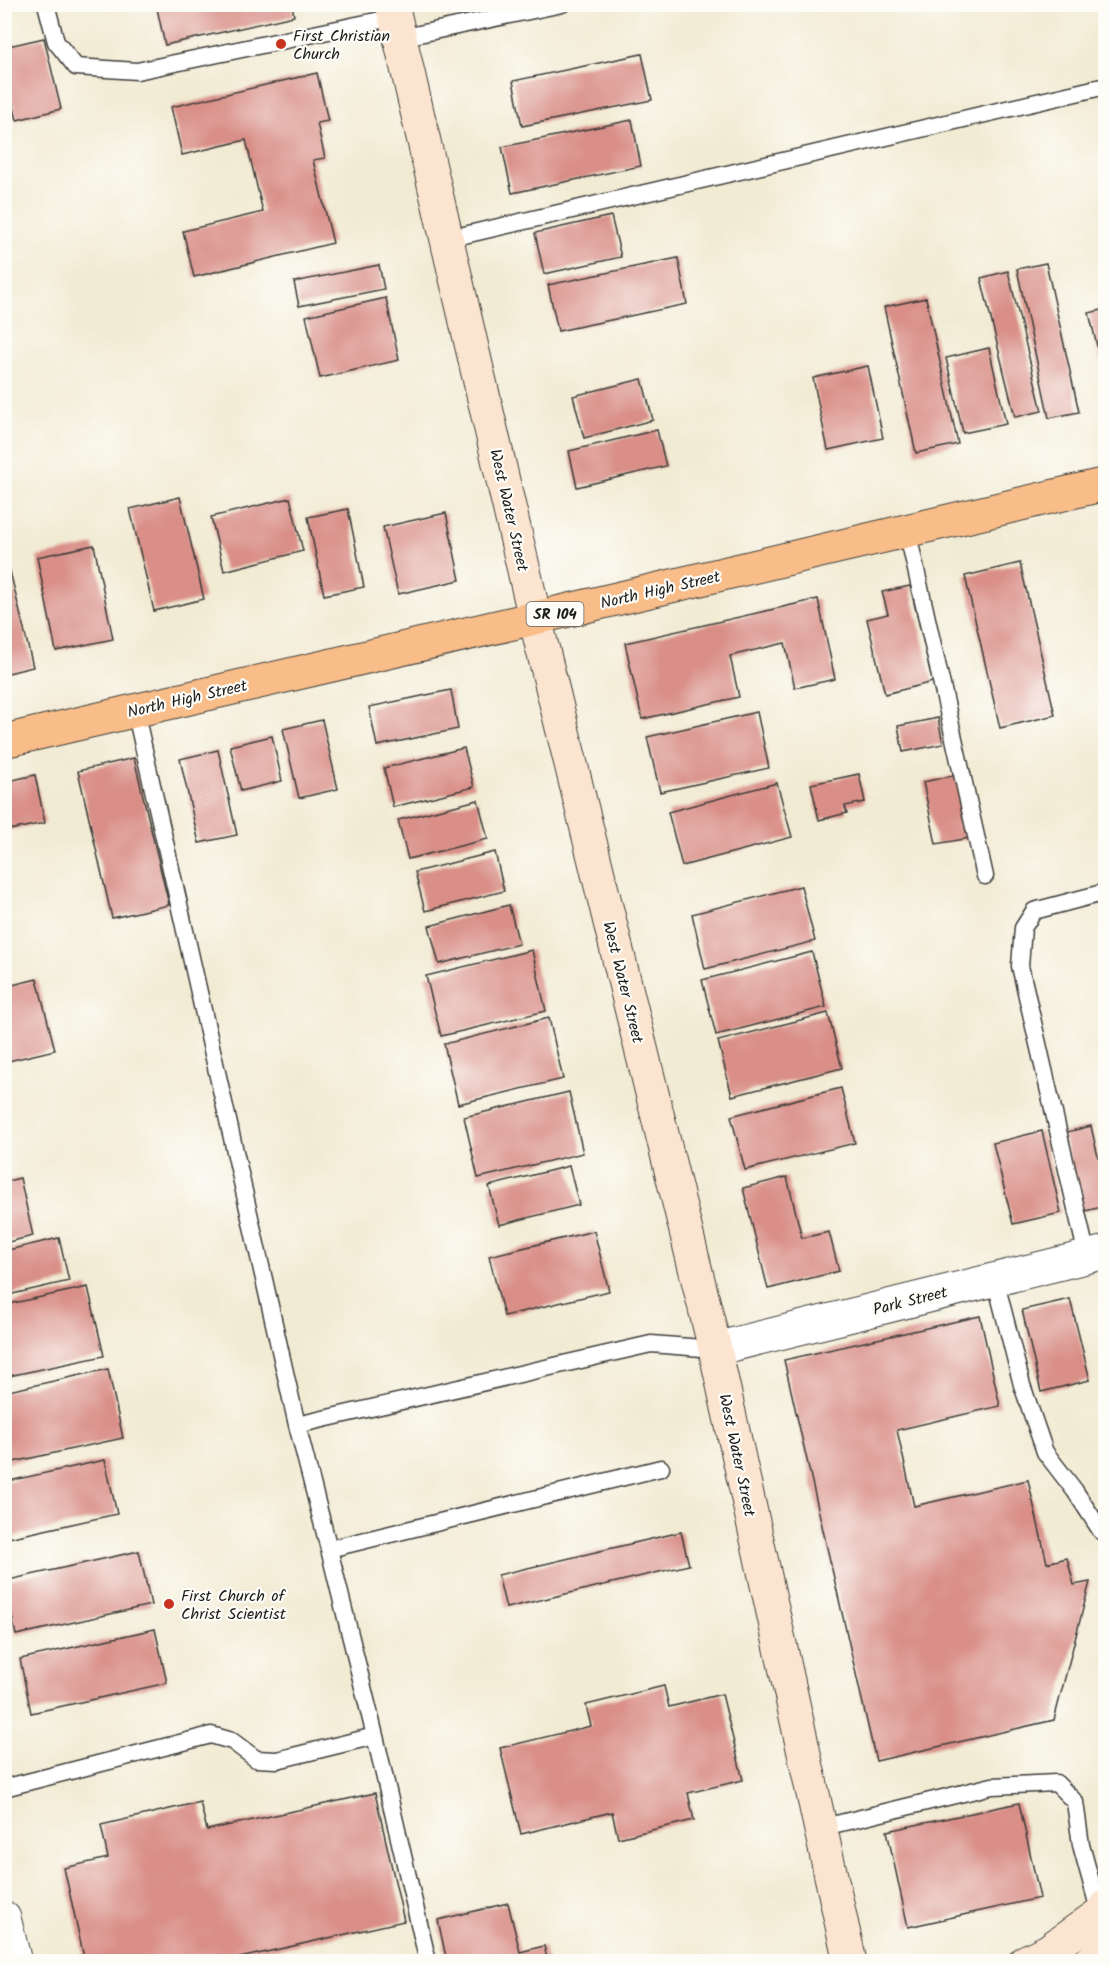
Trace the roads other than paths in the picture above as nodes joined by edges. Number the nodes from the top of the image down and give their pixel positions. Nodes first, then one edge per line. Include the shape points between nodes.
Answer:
1 (46, 4) edge
2 (562, 4) edge
3 (486, 12) edge
4 (396, 20) edge
5 (1106, 86) edge
6 (447, 239) junction
7 (1106, 484) edge
8 (907, 530) junction
9 (535, 618) junction
10 (135, 710) junction
11 (4, 741) edge
12 (985, 876) dead end
13 (1106, 892) edge
14 (1096, 1254) edge
15 (995, 1279) junction
16 (715, 1349) junction
17 (297, 1425) junction
18 (661, 1468) dead end
19 (1106, 1533) edge
20 (329, 1549) junction
21 (375, 1736) junction
22 (4, 1788) edge
23 (820, 1828) junction
24 (1103, 1911) edge
25 (4, 1918) edge
26 (1106, 1949) edge
27 (15, 1962) edge
28 (428, 1962) edge
29 (850, 1962) edge
30 (1025, 1962) edge
31 (1090, 1962) edge

1 - 4 lane via 56,42 76,67 137,71
2 - 3 lane
3 - 4 lane
4 - 6 street, West Water Street
5 - 6 lane
6 - 9 street, West Water Street
7 - 8 main road, North High Street / SR 104
8 - 9 main road, North High Street / SR 104
8 - 12 lane
9 - 10 main road, North High Street / SR 104
9 - 16 street, West Water Street
10 - 11 main road, North High Street / SR 104
10 - 17 lane
13 - 14 lane via 1034,911 1023,928 1020,966
14 - 15 street, Park Street
15 - 16 street, Park Street
15 - 19 lane via 1022,1385 1045,1452
16 - 17 lane via 651,1344
16 - 23 street, West Water Street
17 - 20 lane
18 - 20 lane
20 - 21 lane
21 - 22 lane via 277,1760 256,1759 232,1741 210,1735
21 - 28 lane
23 - 24 lane via 992,1786 1056,1783 1075,1802 1081,1845
23 - 29 street, West Water Street
24 - 30 street
25 - 27 street
26 - 31 street

